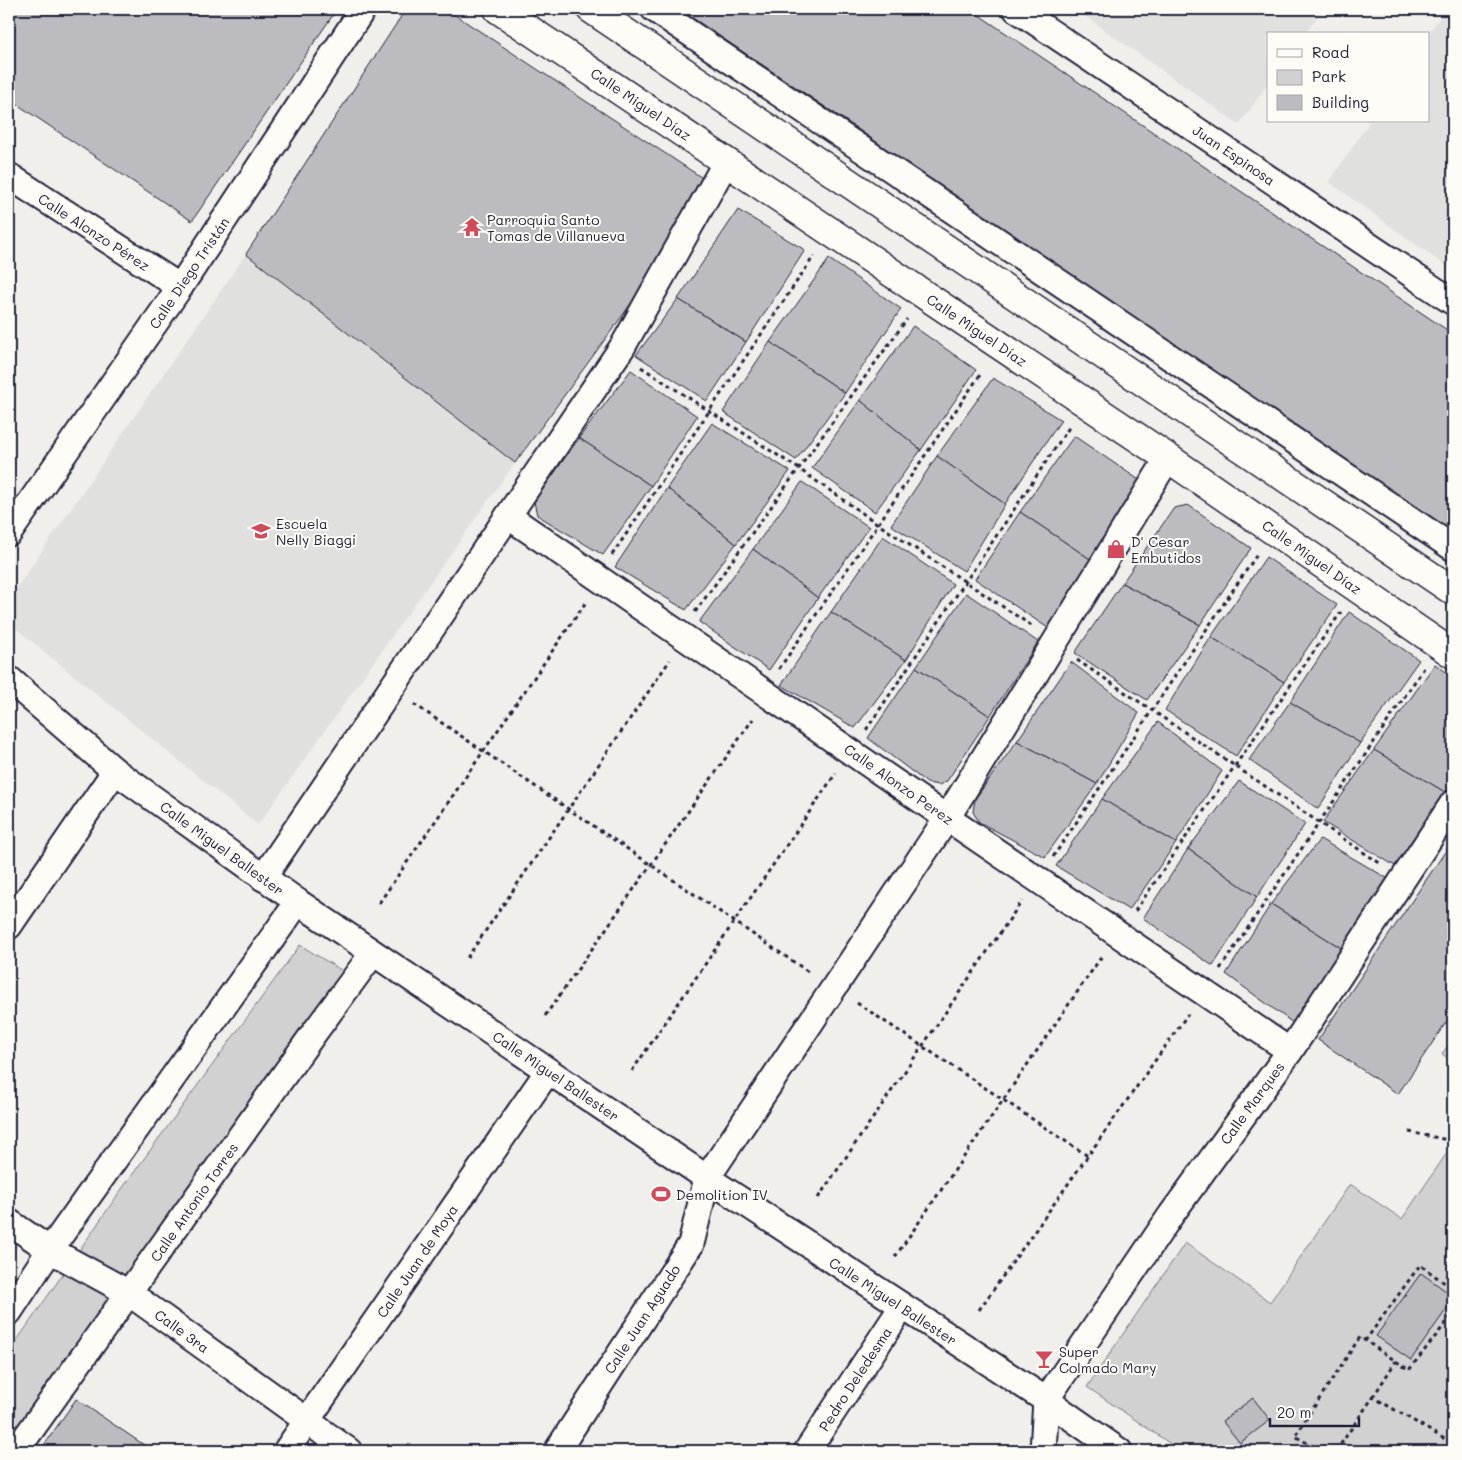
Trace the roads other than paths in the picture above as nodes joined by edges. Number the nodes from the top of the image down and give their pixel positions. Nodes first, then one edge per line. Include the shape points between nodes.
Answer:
1 (363, 9) edge
2 (498, 9) edge
3 (591, 9) edge
4 (654, 9) edge
5 (1016, 9) edge
6 (726, 162) junction
7 (9, 176) edge
8 (180, 287) junction
9 (1453, 302) edge
10 (1168, 458) junction
11 (508, 516) junction
12 (9, 533) edge
13 (1453, 548) edge
14 (1453, 591) edge
15 (1453, 654) edge
16 (9, 679) edge
17 (115, 771) junction
18 (1453, 803) edge
19 (947, 818) junction
20 (263, 878) junction
21 (298, 902) junction
22 (9, 926) edge
23 (373, 953) junction
24 (1290, 1051) junction
25 (548, 1070) junction
26 (707, 1178) junction
27 (9, 1222) edge
28 (50, 1250) junction
29 (129, 1293) junction
30 (902, 1307) junction
31 (9, 1312) edge
32 (1046, 1400) junction
33 (307, 1421) junction
34 (16, 1451) edge
35 (286, 1451) edge
36 (349, 1451) edge
37 (556, 1451) edge
38 (807, 1451) edge
39 (1043, 1451) edge
40 (1118, 1451) edge

1 - 8 street, Calle Diego Tristán
2 - 6 street, Calle Miguel Díaz
3 - 14 street
4 - 13 street
5 - 9 street, Juan Espinosa
6 - 10 street, Calle Miguel Díaz
6 - 11 street via 623,346
7 - 8 street, Calle Alonzo Pérez
8 - 12 street, Calle Diego Tristán
10 - 15 street, Calle Miguel Díaz
10 - 19 street
11 - 19 street, Calle Alonzo Perez
11 - 20 street
16 - 17 street, Calle Miguel Ballester
17 - 20 street, Calle Miguel Ballester
17 - 22 street
18 - 24 street, Calle Marques
19 - 24 street, Calle Alonzo Perez
19 - 26 street
20 - 21 street, Calle Miguel Ballester
21 - 23 street, Calle Miguel Ballester
21 - 28 street
23 - 25 street, Calle Miguel Ballester
23 - 29 street, Calle Antonio Torres
24 - 32 street, Calle Marques via 1171,1215
25 - 26 street, Calle Miguel Ballester
25 - 33 street, Calle Juan de Moya
26 - 30 street, Calle Miguel Ballester
26 - 37 street, Calle Juan Aguado via 691,1244
27 - 28 street, Calle 3ra
28 - 29 street, Calle 3ra
28 - 31 street
29 - 33 street, Calle 3ra
29 - 34 street, Calle Antonio Torres
30 - 32 street, Calle Miguel Ballester
30 - 38 street, Pedro Deledesma
32 - 39 street
32 - 40 street, Calle Miguel Ballester
33 - 35 street, Calle Juan de Moya
33 - 36 street, Calle 3ra

